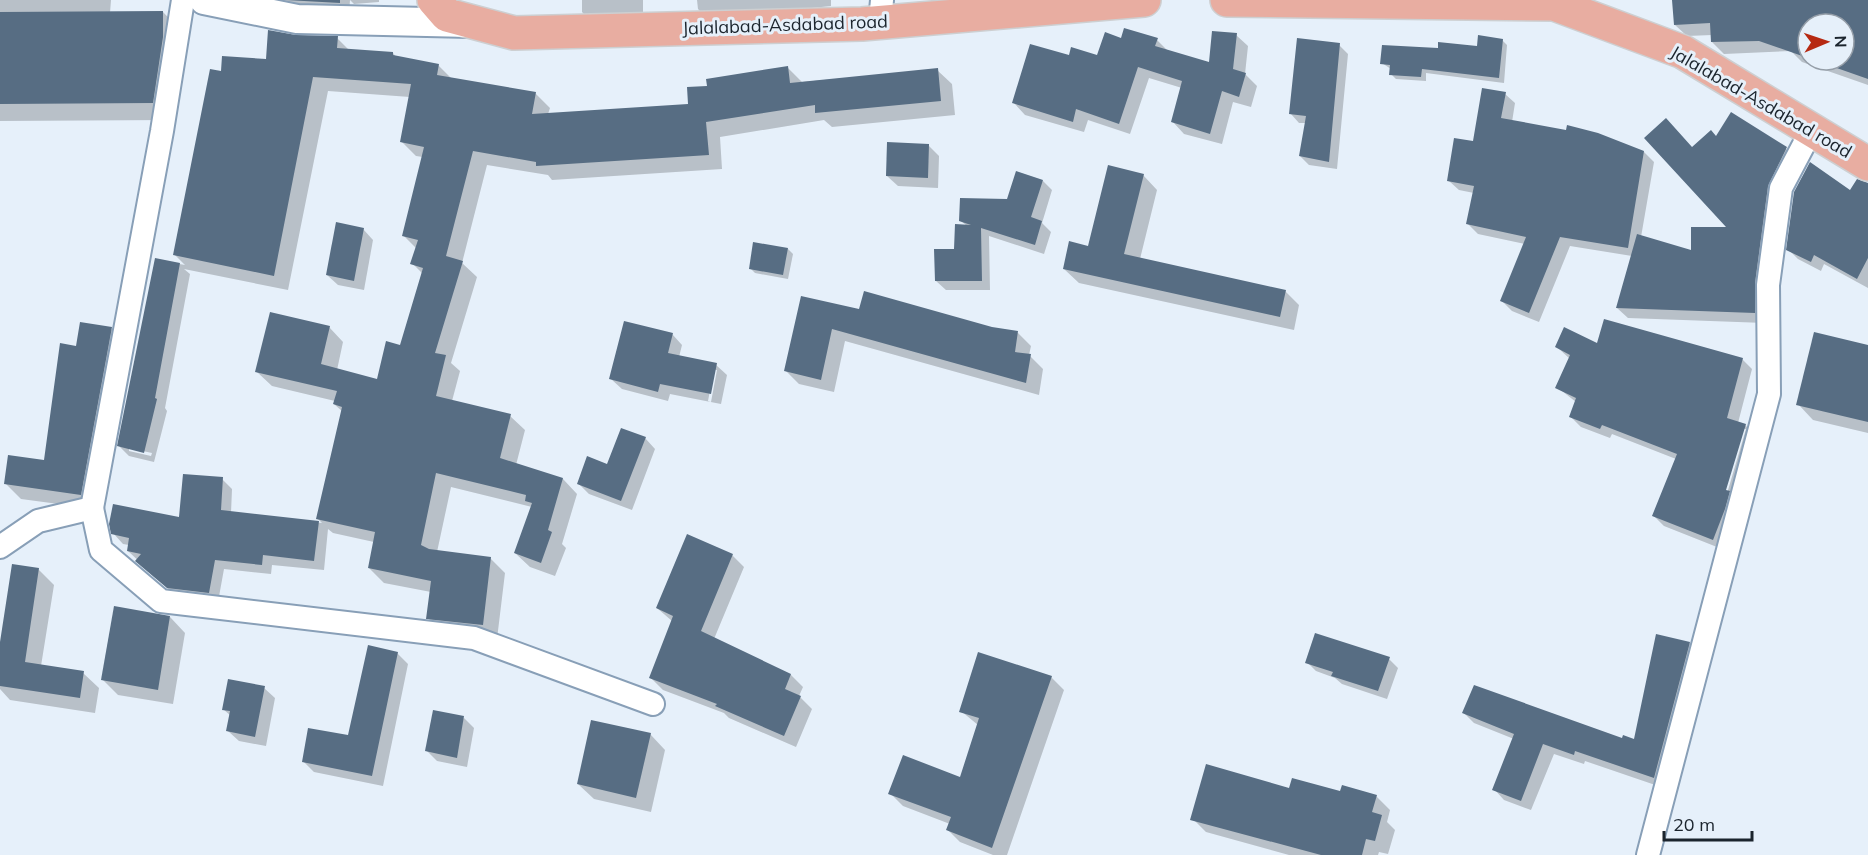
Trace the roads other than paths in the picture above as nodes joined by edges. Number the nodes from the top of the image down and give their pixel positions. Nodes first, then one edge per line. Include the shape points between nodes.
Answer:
1 (183, 0) edge
2 (204, 0) edge
3 (434, 0) edge
4 (1144, 0) edge
5 (1227, 0) edge
6 (881, 11) edge
7 (1601, 11) edge
8 (478, 24) junction
9 (1811, 131) junction
10 (1868, 164) edge
11 (92, 508) junction
12 (0, 548) edge
13 (653, 704) dead end
14 (1648, 855) edge

1 - 11 street
2 - 8 street via 297,19
3 - 8 main road, Jalalabad-Asdabad road via 447,15
4 - 6 main road, Jalalabad-Asdabad road
5 - 7 main road, Jalalabad-Asdabad road via 1554,4
6 - 8 main road, Jalalabad-Asdabad road via 514,33
7 - 9 main road, Jalalabad-Asdabad road via 1683,52
9 - 10 main road, Jalalabad-Asdabad road
9 - 14 street via 1781,188 1768,285 1769,394
11 - 12 street via 39,521
11 - 13 street via 101,550 160,602 474,638

